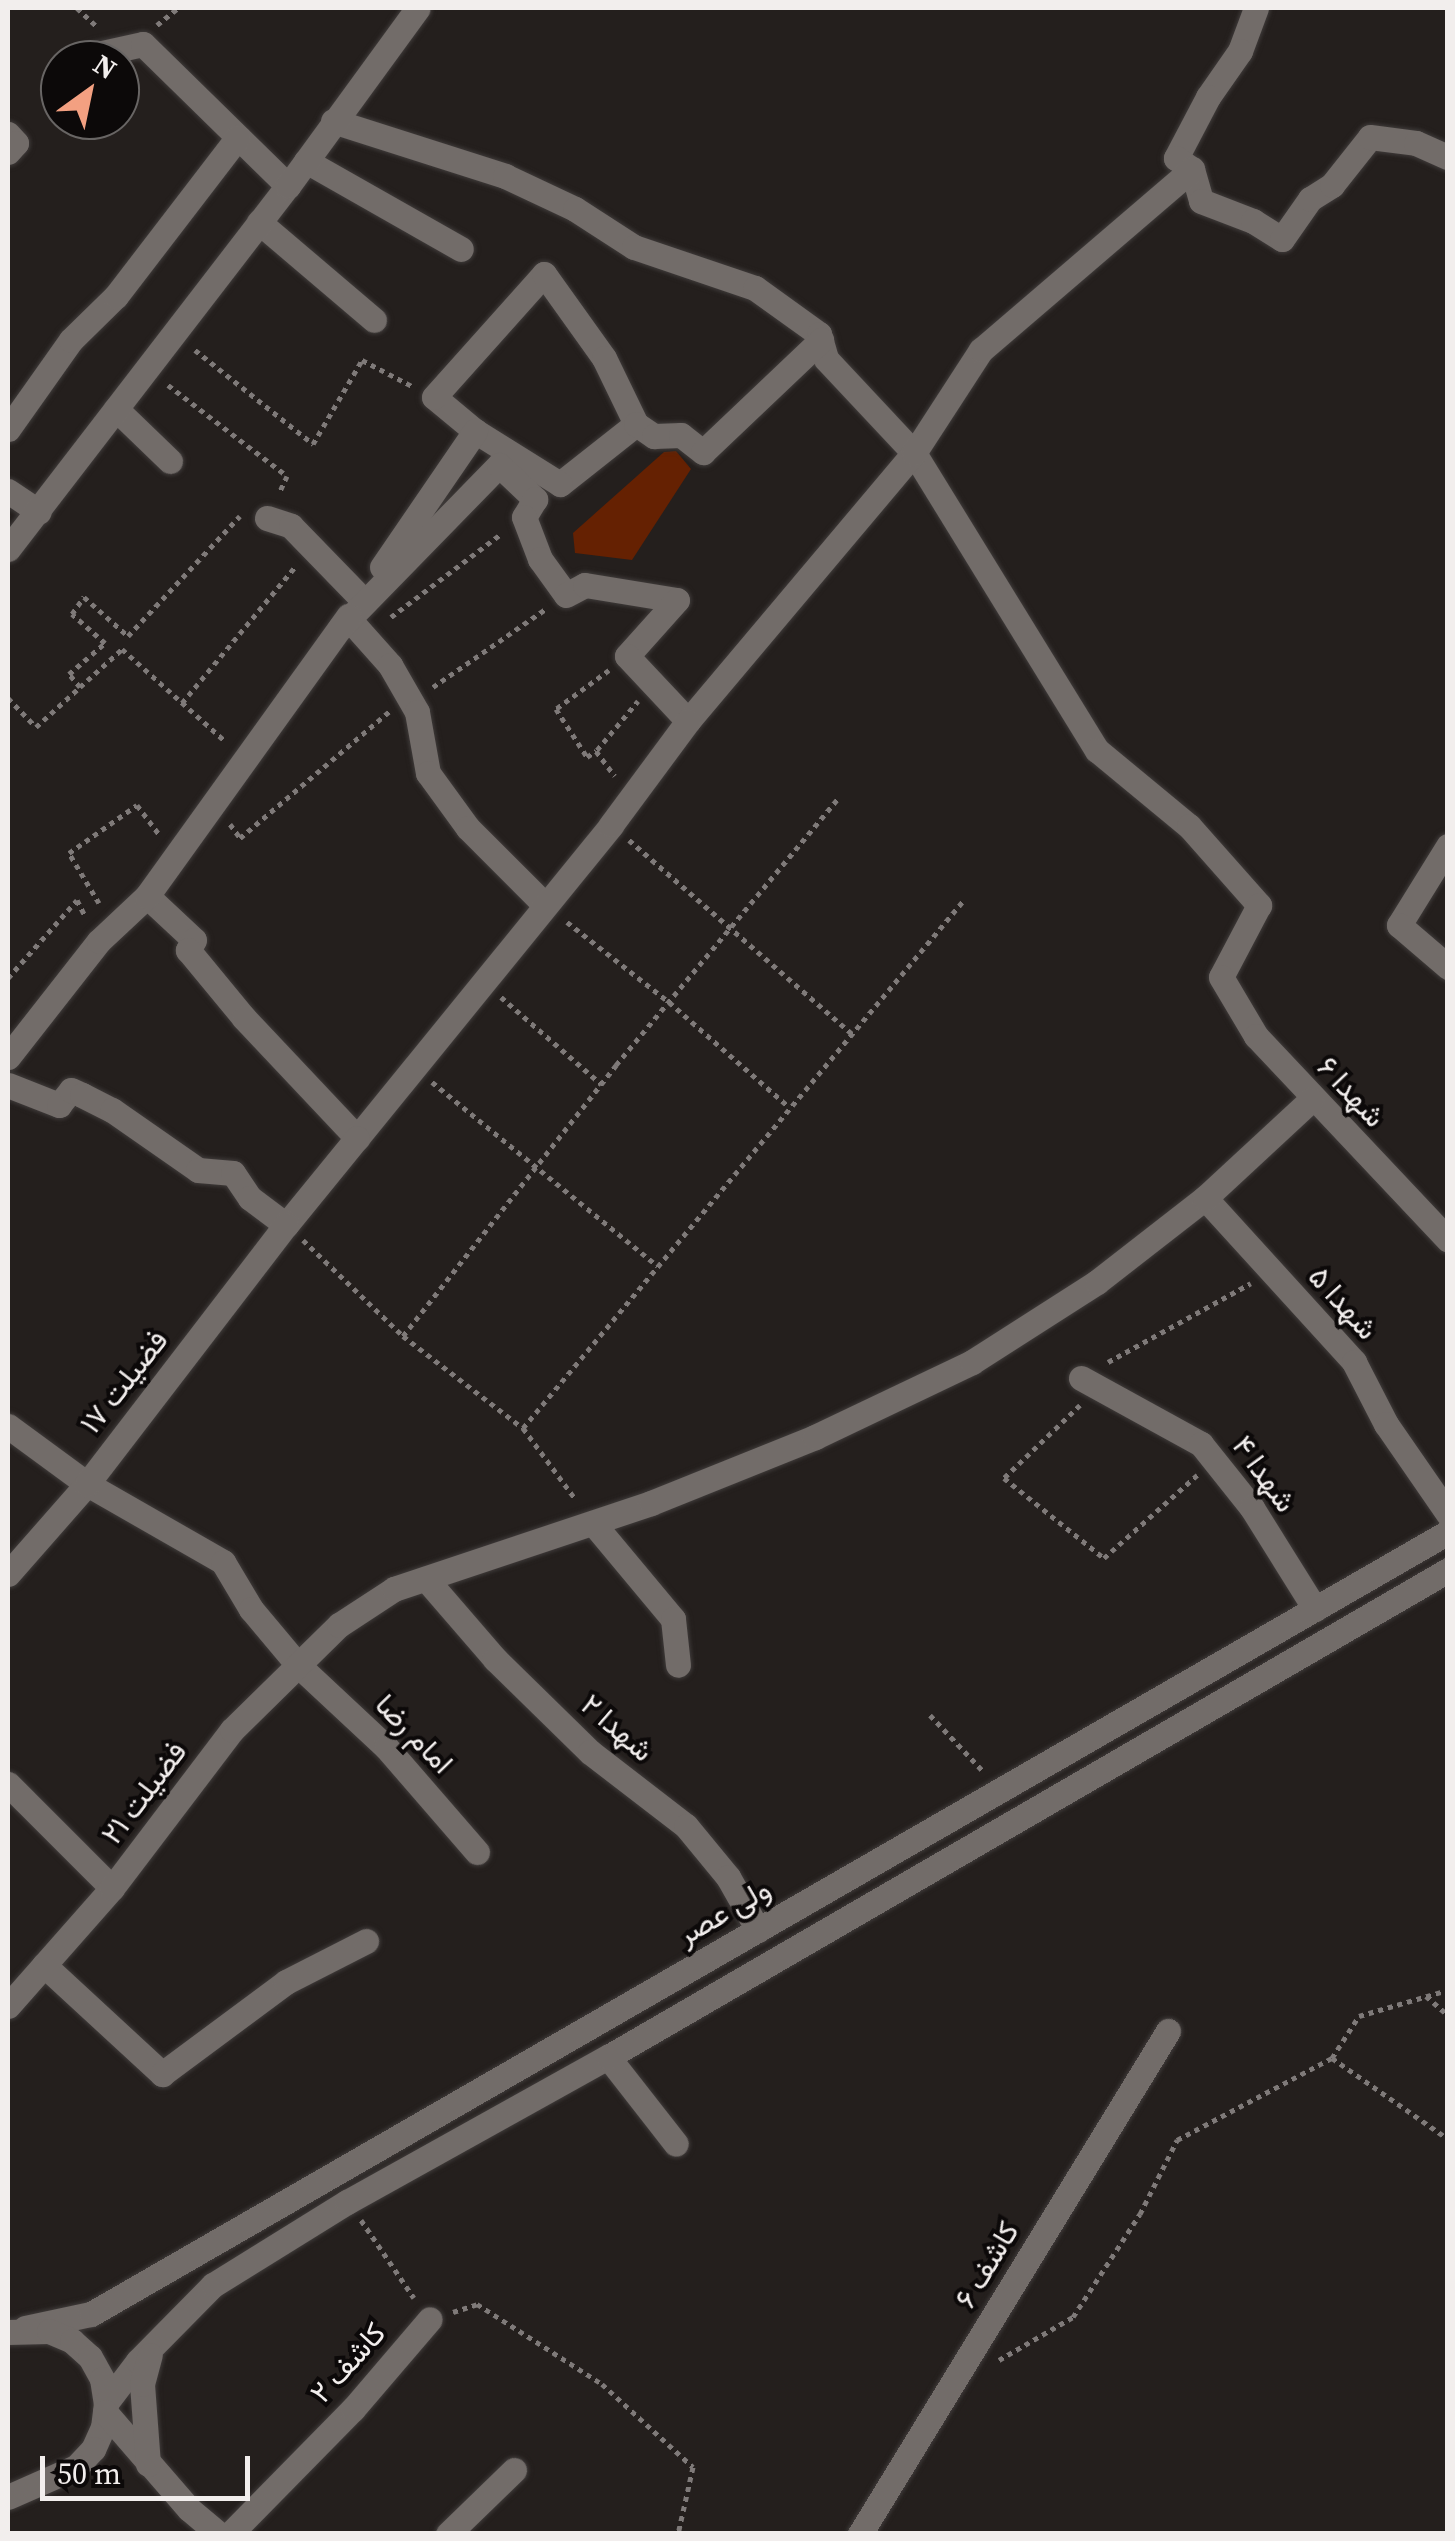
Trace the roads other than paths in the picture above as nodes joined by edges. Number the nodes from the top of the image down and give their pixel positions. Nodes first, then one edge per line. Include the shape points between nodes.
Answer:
1 (418, 8) edge
2 (1256, 8) edge
3 (140, 45) edge
4 (333, 121) junction
5 (8, 134) edge
6 (238, 137) junction
7 (8, 152) edge
8 (1448, 158) edge
9 (306, 161) junction
10 (1192, 169) junction
11 (288, 186) junction
12 (259, 222) junction
13 (461, 249) dead end
14 (374, 320) dead end
15 (821, 340) junction
16 (116, 408) junction
17 (13, 412) edge
18 (636, 424) junction
19 (476, 431) junction
20 (914, 453) junction
21 (170, 461) dead end
22 (8, 491) edge
23 (38, 512) junction
24 (267, 518) road end
25 (8, 549) edge
26 (353, 620) junction
27 (688, 721) junction
28 (1448, 846) edge
29 (148, 896) junction
30 (545, 905) junction
31 (1448, 967) edge
32 (8, 1057) edge
33 (8, 1086) edge
34 (1311, 1100) junction
35 (357, 1138) junction
36 (1204, 1198) junction
37 (286, 1225) junction
38 (1448, 1240) edge
39 (1090, 1382) road end
40 (8, 1426) edge
41 (86, 1484) junction
42 (1448, 1514) edge
43 (592, 1523) junction
44 (1448, 1532) edge
45 (1448, 1570) edge
46 (8, 1574) edge
47 (426, 1579) junction
48 (1316, 1610) junction
49 (298, 1665) junction
50 (678, 1665) dead end
51 (8, 1784) edge
52 (477, 1852) dead end
53 (112, 1888) junction
54 (758, 1930) junction
55 (366, 1940) dead end
56 (775, 1959) junction
57 (44, 1965) junction
58 (8, 2006) edge
59 (1168, 2031) dead end
60 (608, 2057) junction
61 (676, 2144) dead end
62 (430, 2319) road end
63 (16, 2330) edge
64 (152, 2347) junction
65 (106, 2407) junction
66 (148, 2464) junction
67 (514, 2470) dead end
68 (8, 2496) edge
69 (220, 2534) edge
70 (230, 2534) edge
71 (448, 2534) edge
72 (860, 2534) edge

1 - 4 street
2 - 10 street via 1240,51 1176,158
3 - 6 street
4 - 9 street
4 - 15 street via 505,176 634,248 755,288
5 - 7 street via 16,143
6 - 11 street
6 - 17 street via 116,296
8 - 10 street via 1416,142 1370,137 1332,184 1310,199 1282,240 1201,201
9 - 11 street
9 - 13 street
10 - 20 street, فضیلت ۱۷ via 980,350
11 - 12 street
12 - 14 street
12 - 16 street
15 - 18 street via 703,452 681,435 654,436
15 - 20 street via 826,359
16 - 21 street
16 - 23 street
18 - 19 street via 560,484
18 - 19 street via 604,358 544,274 434,397
19 - 26 street
20 - 27 street, فضیلت ۱۷
20 - 34 street, شهدا ۶ via 1097,750 1189,826 1259,905 1221,977 1256,1036
22 - 23 street
23 - 25 street
24 - 26 street via 291,526 312,546
26 - 27 street via 499,465 536,499 524,516 540,559 566,595 585,585 677,600 627,656
26 - 29 street
26 - 30 street via 409,699 428,773 468,828
27 - 30 street, فضیلت ۱۷
28 - 31 street via 1399,926
29 - 32 street via 106,934
29 - 35 street via 194,940 188,950 244,1018
30 - 35 street, فضیلت ۱۷
33 - 37 street via 59,1105 71,1090 97,1103 198,1170 233,1174 250,1198
34 - 36 street, فضیلت ۲۱
34 - 38 street, شهدا ۶
35 - 37 street, فضیلت ۱۷
36 - 42 street, شهدا ۵ via 1354,1362 1386,1424
36 - 43 street, فضیلت ۲۱ via 1097,1282 972,1362 815,1437
37 - 41 street, فضیلت ۱۷
39 - 48 street, شهدا ۴ via 1201,1444 1252,1508
40 - 41 street, امام رضا
41 - 46 street, فضیلت ۱۷
41 - 49 street, امام رضا via 224,1562
43 - 47 street, فضیلت ۲۱
43 - 50 street via 673,1619
44 - 48 street, ولی عصر
45 - 56 street
47 - 49 street, فضیلت ۲۱ via 394,1589 339,1625
47 - 54 street, شهدا ۲ via 494,1659 590,1752 686,1826
48 - 54 street, ولی عصر
49 - 52 street, امام رضا via 386,1746
49 - 53 street, فضیلت ۲۱ via 232,1730
51 - 53 street
53 - 57 street, فضیلت ۲۱
54 - 56 street, شهدا ۲
54 - 63 street, ولی عصر via 90,2314
55 - 57 street via 286,1982 162,2074
56 - 60 street
57 - 58 street, فضیلت ۲۱
59 - 72 street, کاشف ۶
60 - 61 street
60 - 64 street via 213,2284
62 - 70 street, کاشف ۲
63 - 65 street via 60,2336 90,2357 102,2378
64 - 65 street
64 - 66 street via 142,2384
65 - 66 street
65 - 68 street via 93,2449 76,2467
66 - 69 street
67 - 71 street

